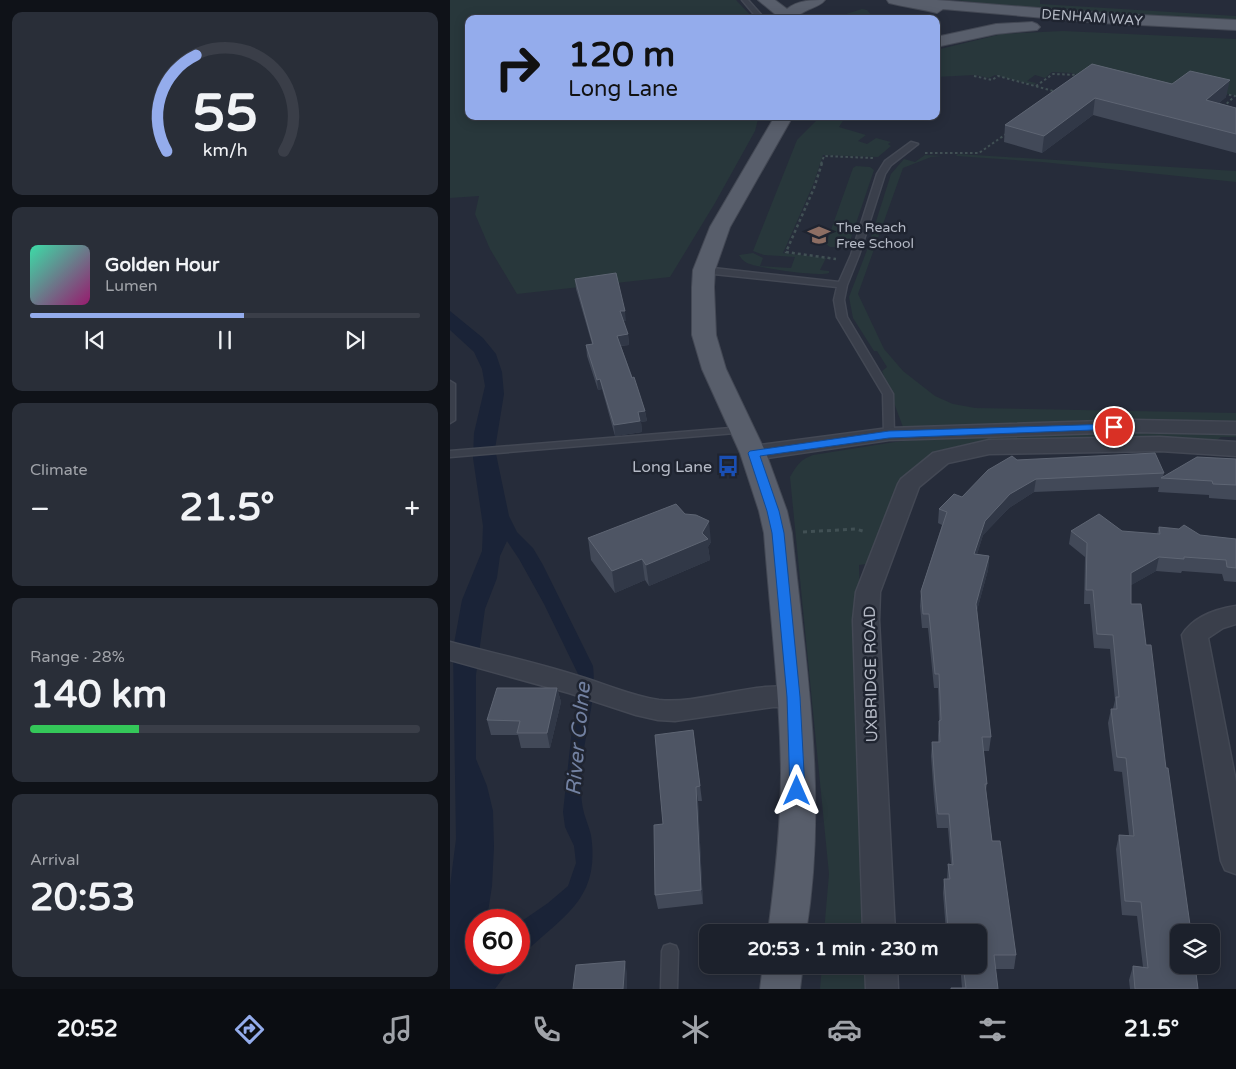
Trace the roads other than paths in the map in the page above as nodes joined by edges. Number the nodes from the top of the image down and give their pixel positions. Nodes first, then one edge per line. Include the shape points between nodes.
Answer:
1 (745, 0) edge
2 (765, 0) edge
3 (818, 0) edge
4 (894, 0) edge
5 (942, 0) edge
6 (919, 3) junction
7 (1029, 12) junction
8 (758, 15) edge
9 (786, 15) edge
10 (792, 15) edge
11 (1236, 25) edge
12 (1236, 35) edge
13 (940, 40) edge
14 (940, 41) edge
15 (782, 120) edge
16 (914, 144) dead end
17 (704, 270) junction
18 (842, 285) junction
19 (450, 384) edge
20 (450, 420) edge
21 (1236, 428) edge
22 (889, 434) junction
23 (748, 441) junction
24 (1236, 449) edge
25 (450, 454) edge
26 (1236, 616) edge
27 (450, 651) edge
28 (794, 697) junction
29 (1236, 861) edge
30 (788, 924) edge
31 (879, 924) edge
32 (670, 950) dead end
33 (782, 974) edge
34 (881, 974) edge
35 (670, 989) edge
36 (780, 989) edge
37 (882, 989) edge

1 - 8 lane
2 - 9 main road
3 - 10 main road via 798,7
4 - 6 main road
5 - 7 main road
6 - 7 main road, DENHAM WAY
6 - 13 main road via 942,10 952,18 954,26 949,35
7 - 11 main road, DENHAM WAY
12 - 14 main road, DENHAM WAY via 1025,27 978,32
15 - 17 main road via 720,227
16 - 18 lane via 888,164 881,174
17 - 18 lane
17 - 23 main road via 704,335 714,369
18 - 22 lane via 839,300 842,317 888,394
19 - 20 lane
21 - 22 street via 1134,426
22 - 23 street
23 - 25 lane
23 - 28 main road via 778,533
24 - 31 street, UXBRIDGE ROAD via 1160,444 990,447 941,458 909,484 868,592 866,620
26 - 29 street via 1215,620 1195,635
27 - 28 street via 658,710 675,711 772,697
28 - 30 main road via 798,774 794,875
32 - 35 lane
33 - 36 main road
34 - 37 street

